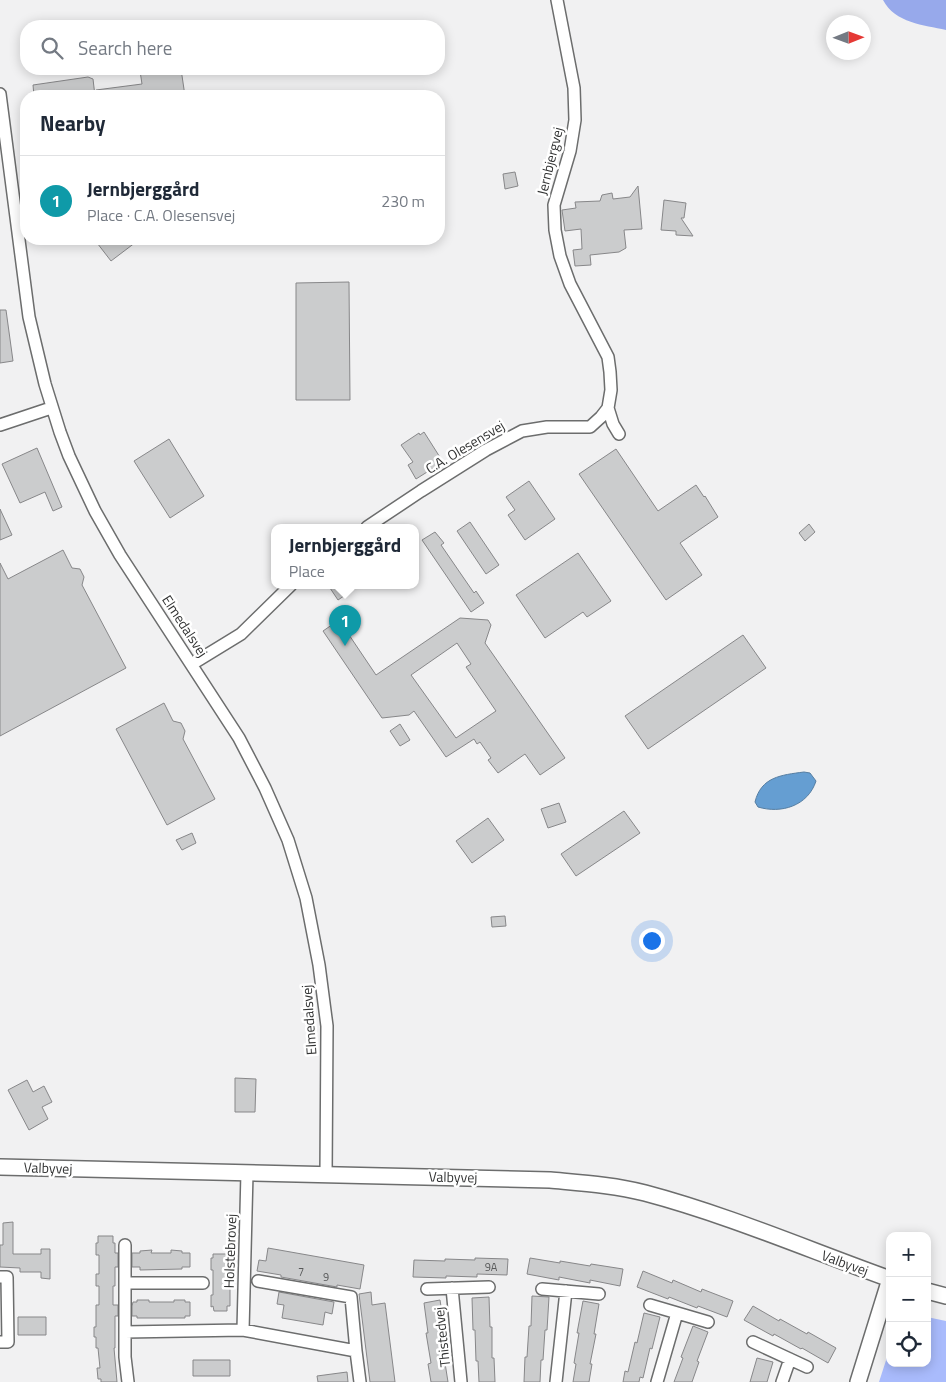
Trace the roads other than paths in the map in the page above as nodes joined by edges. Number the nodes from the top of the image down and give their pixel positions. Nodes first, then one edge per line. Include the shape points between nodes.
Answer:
1 (557, 0) edge
2 (0, 94) edge
3 (51, 408) junction
4 (608, 408) junction
5 (0, 425) edge
6 (619, 434) dead end
7 (372, 524) edge
8 (287, 589) edge
9 (192, 664) junction
10 (0, 1166) edge
11 (247, 1173) junction
12 (326, 1175) junction
13 (125, 1245) dead end
14 (0, 1277) edge
15 (886, 1278) edge
16 (258, 1281) dead end
17 (125, 1283) junction
18 (203, 1283) dead end
19 (452, 1288) junction
20 (489, 1288) dead end
21 (427, 1289) dead end
22 (542, 1289) dead end
23 (566, 1291) junction
24 (886, 1292) edge
25 (931, 1292) edge
26 (599, 1294) dead end
27 (946, 1296) edge
28 (650, 1304) dead end
29 (677, 1313) junction
30 (708, 1322) dead end
31 (242, 1330) junction
32 (125, 1332) junction
33 (0, 1342) edge
34 (753, 1342) dead end
35 (356, 1351) junction
36 (790, 1359) junction
37 (807, 1367) dead end
38 (128, 1382) edge
39 (360, 1382) edge
40 (461, 1382) edge
41 (556, 1382) edge
42 (657, 1382) edge
43 (782, 1382) edge
44 (858, 1382) edge

1 - 4 street, Jernbjergvej via 574,88 576,120 554,205 555,230 570,284 608,357 611,390
2 - 3 street, Elmedalsvej via 29,318
3 - 5 street
3 - 9 street, Elmedalsvej via 95,511
4 - 6 street, Jernbjergvej
4 - 7 street, C.A. Olesensvej via 590,427 547,427 522,431
8 - 9 street via 241,634
9 - 12 street, Elmedalsvej via 239,738 265,788 288,840 306,898 320,965 327,1026
10 - 11 street, Valbyvej
11 - 12 street, Valbyvej
11 - 31 street, Holstebrovej
12 - 15 street, Valbyvej via 550,1180 602,1185 702,1210
13 - 17 street
14 - 33 street via 7,1277 8,1342
16 - 35 street, Holstebrovej via 351,1297
17 - 18 street, Holstebrovej
17 - 32 street
19 - 20 street, Thistedvej
19 - 21 street, Thistedvej
19 - 40 street, Thistedvej
22 - 23 street
23 - 26 street
23 - 41 street
24 - 44 street
25 - 27 street
28 - 29 street
29 - 30 street
29 - 42 street
31 - 32 street
31 - 35 street
32 - 38 street
34 - 36 street
35 - 39 street, Holstebrovej
36 - 37 street
36 - 43 street

